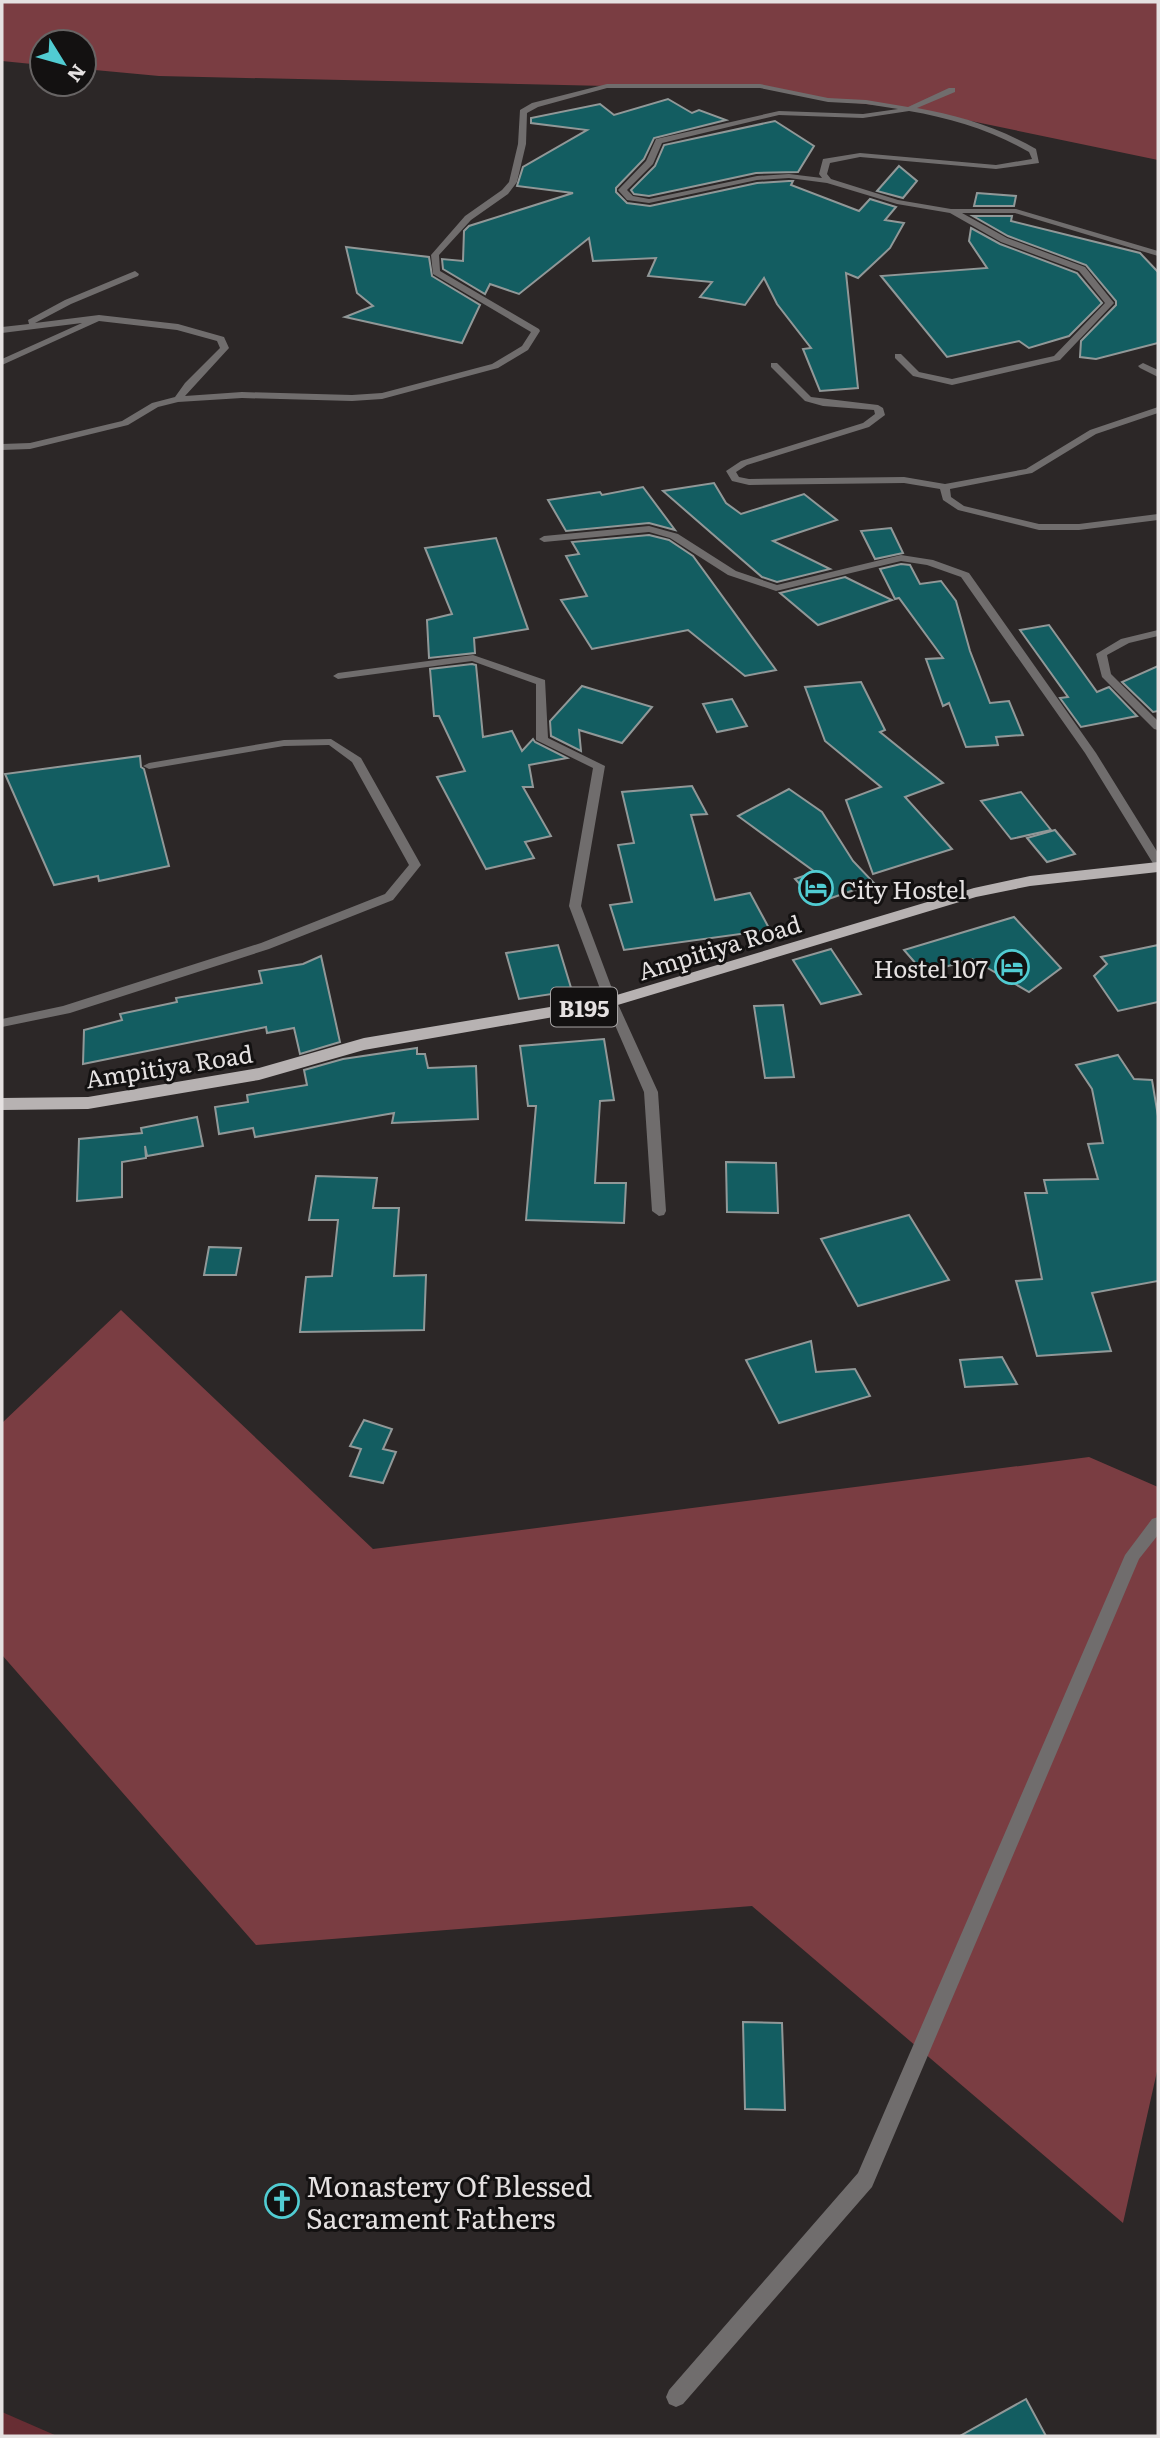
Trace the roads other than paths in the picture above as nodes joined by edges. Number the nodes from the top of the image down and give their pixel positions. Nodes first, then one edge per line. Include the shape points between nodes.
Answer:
1 (952, 90) dead end
2 (913, 109) junction
3 (828, 181) junction
4 (951, 211) junction
5 (1158, 254) edge
6 (135, 274) dead end
7 (99, 318) junction
8 (26, 325) junction
9 (2, 330) edge
10 (898, 356) dead end
11 (2, 362) edge
12 (774, 365) dead end
13 (1143, 366) dead end
14 (1158, 373) edge
15 (178, 399) junction
16 (1158, 410) edge
17 (2, 447) edge
18 (945, 487) junction
19 (1158, 517) edge
20 (544, 539) dead end
21 (1158, 633) edge
22 (338, 676) dead end
23 (1158, 727) edge
24 (149, 766) dead end
25 (1158, 864) edge
26 (611, 1002) junction
27 (2, 1023) edge
28 (2, 1104) edge
29 (659, 1212) dead end
30 (1158, 1524) edge
31 (676, 2397) dead end

1 - 2 lane
2 - 3 lane via 1014,139 1033,151 1035,161 996,167 860,155 826,161 823,174
2 - 3 lane via 863,116 779,113 659,141 649,162 622,190 629,198 649,201 757,178
2 - 15 lane via 828,100 760,86 607,86 535,105 523,112 522,144 513,182 468,218 435,255 436,272 517,317 536,331 533,342 495,366 382,396
3 - 4 lane via 897,202
4 - 5 lane via 1016,211
4 - 10 lane via 1004,240 1082,269 1110,303 1057,358 953,382 916,374
6 - 8 lane
7 - 8 lane
7 - 11 lane
7 - 15 lane via 178,327 220,339 225,348 220,356
8 - 9 lane
12 - 18 lane via 808,399 878,408 880,415 866,425 744,463 732,471 735,479 904,480
13 - 14 lane
15 - 17 lane via 155,405 125,423 30,446
16 - 18 lane via 1093,432 1029,471
18 - 19 lane via 946,498 961,509 1039,527
20 - 25 lane via 649,529 674,536 732,573 776,587 901,558 965,575 1090,753
21 - 23 lane via 1125,641 1101,654 1106,675
22 - 26 lane via 473,658 541,682 542,740 599,766 575,906
24 - 27 lane via 284,743 331,742 357,760 415,865 390,897 265,946 65,1010
25 - 26 main road, Ampitiya Road / B195 via 974,893
26 - 28 main road, Ampitiya Road / B195 via 364,1044 260,1074 88,1103
26 - 29 lane via 651,1092
30 - 31 lane via 1133,1555 864,2180

